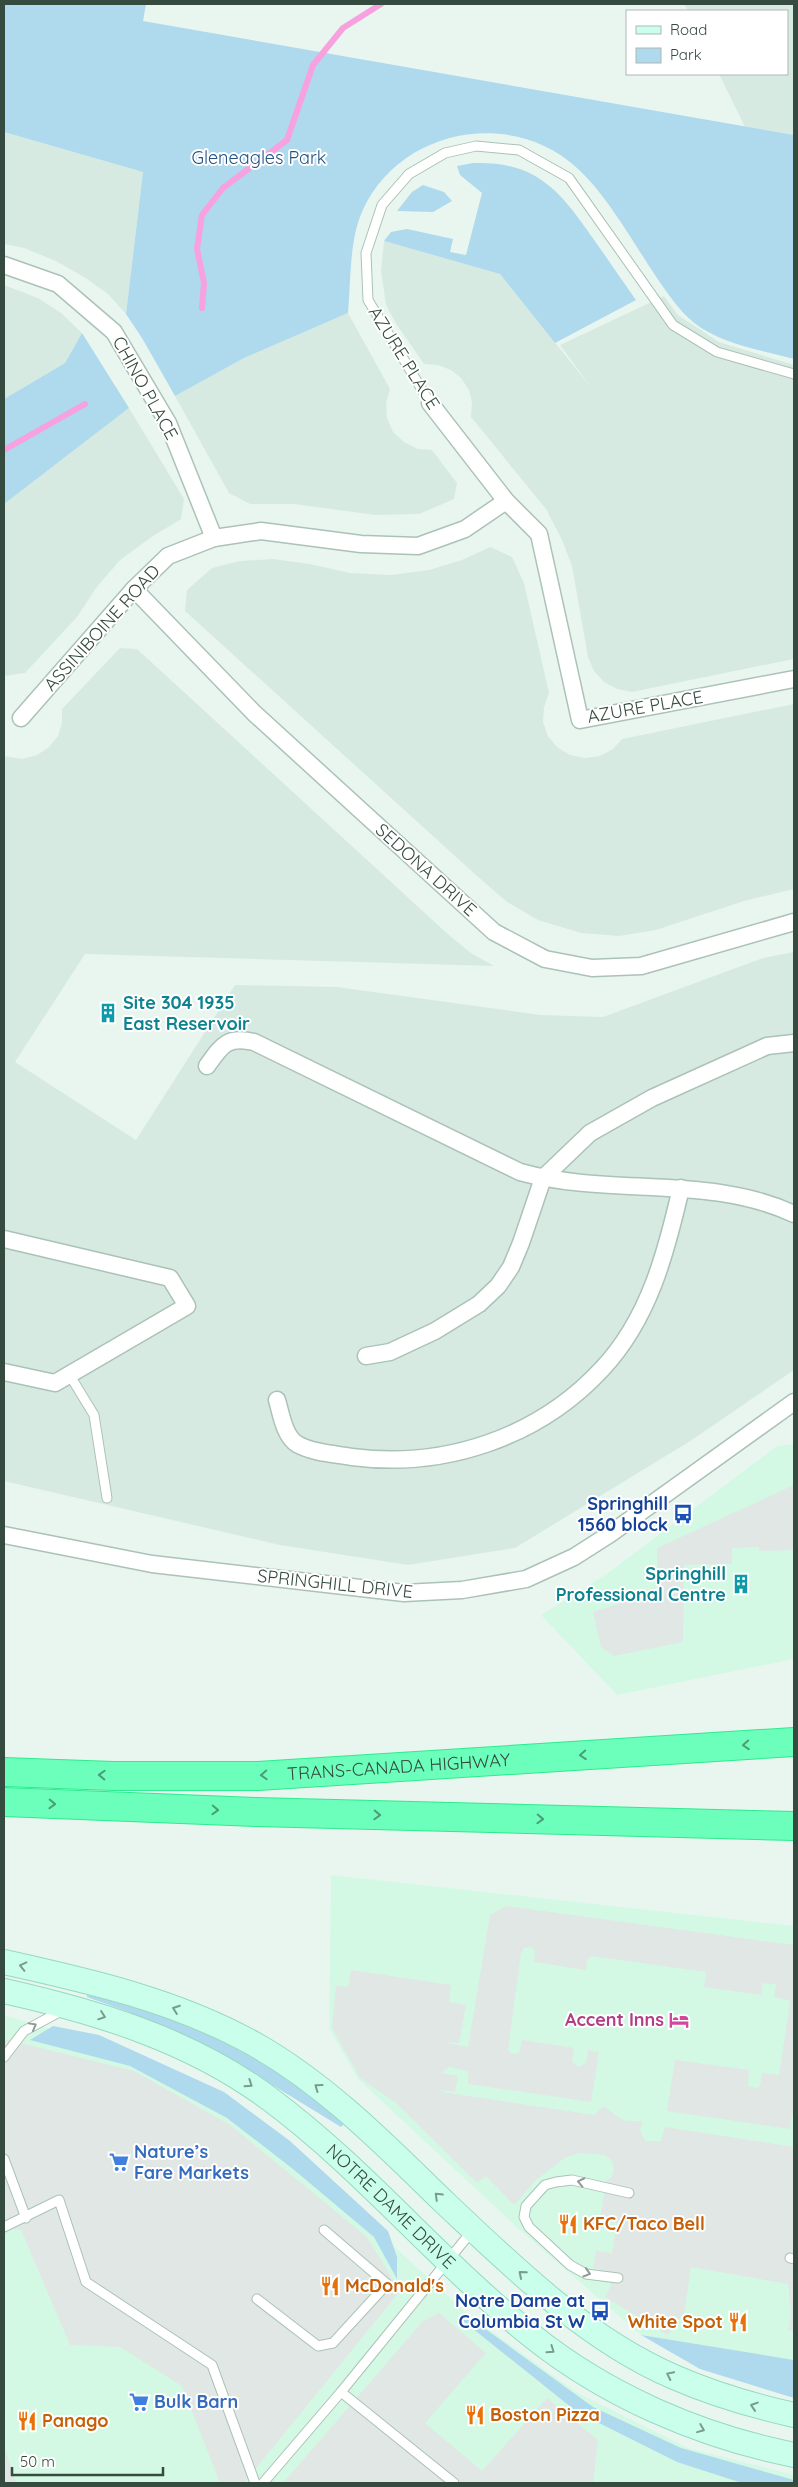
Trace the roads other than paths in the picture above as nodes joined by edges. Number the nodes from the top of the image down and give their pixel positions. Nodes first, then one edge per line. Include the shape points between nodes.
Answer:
1 (4, 265) edge
2 (794, 374) edge
3 (430, 403) joint
4 (506, 502) junction
5 (214, 538) junction
6 (134, 589) junction
7 (794, 679) edge
8 (21, 718) dead end
9 (794, 922) edge
10 (794, 1043) edge
11 (207, 1066) dead end
12 (543, 1178) junction
13 (681, 1188) junction
14 (794, 1214) edge
15 (4, 1239) edge
16 (366, 1356) dead end
17 (4, 1372) edge
18 (70, 1374) junction
19 (276, 1400) dead end
20 (794, 1402) edge
21 (777, 1413) junction
22 (794, 1415) edge
23 (107, 1498) dead end
24 (4, 1535) edge
25 (794, 1742) edge
26 (4, 1772) edge
27 (4, 1802) edge
28 (794, 1826) edge
29 (4, 1962) edge
30 (4, 1991) edge
31 (71, 2006) junction
32 (4, 2057) edge
33 (4, 2159) edge
34 (629, 2193) dead end
35 (26, 2218) junction
36 (4, 2227) edge
37 (474, 2229) junction
38 (324, 2230) dead end
39 (449, 2260) junction
40 (618, 2278) dead end
41 (257, 2299) dead end
42 (341, 2392) junction
43 (794, 2415) edge
44 (794, 2455) edge
45 (255, 2483) edge
46 (262, 2483) edge
47 (454, 2483) edge

1 - 5 street, CHINO PLACE via 58,284 114,332 168,423
2 - 3 lane, AZURE PLACE via 717,352 673,325 568,178 519,150 476,146 445,153 410,174 382,205 366,253 368,300
3 - 4 street, AZURE PLACE
4 - 5 street, ASSINIBOINE ROAD via 465,529 418,546 360,544 261,531
4 - 7 street, AZURE PLACE via 539,534 580,720
5 - 6 street, ASSINIBOINE ROAD via 168,556
6 - 8 street, ASSINIBOINE ROAD
6 - 9 street, SEDONA DRIVE via 254,714 494,932 545,959 592,968 641,966
10 - 12 street via 767,1046 652,1098 590,1133
11 - 12 street via 220,1047 230,1041 254,1042 520,1172
12 - 13 street via 609,1186
12 - 16 street via 521,1243 498,1286 479,1304 435,1331 390,1352
13 - 14 street via 732,1194
13 - 19 street via 651,1294 628,1336 602,1369 573,1396 538,1421 504,1439 463,1452 420,1459 371,1459 328,1454 296,1443 288,1433
15 - 18 street via 170,1278 187,1306
17 - 18 street via 55,1383
18 - 23 lane via 94,1416
20 - 21 street, SPRINGHILL DRIVE
21 - 22 street
21 - 24 street, SPRINGHILL DRIVE via 574,1557 526,1578 462,1590 404,1593 152,1564
25 -> 26 highway, TRANS-CANADA HIGHWAY via 258,1776
27 -> 28 highway
37 -> 29 main road via 337,2102 256,2045 178,2009 127,1992
30 - 31 main road, NOTRE DAME DRIVE
32 -> 31 lane via 24,2031
31 -> 39 main road, NOTRE DAME DRIVE via 165,2040 218,2066 270,2099 360,2174
33 - 35 lane
34 -> 40 lane via 572,2180 556,2182 545,2185 526,2206 524,2216 529,2227 570,2265 586,2274
35 - 36 lane
35 - 45 lane via 58,2200 86,2282 212,2365
37 - 39 lane
43 -> 37 main road via 758,2407 674,2377 614,2344 555,2302
38 - 41 lane via 387,2284 332,2344 318,2346
39 - 42 lane
39 -> 44 main road, NOTRE DAME DRIVE via 533,2336 595,2380 706,2431 751,2446
42 - 46 lane
42 - 47 lane

